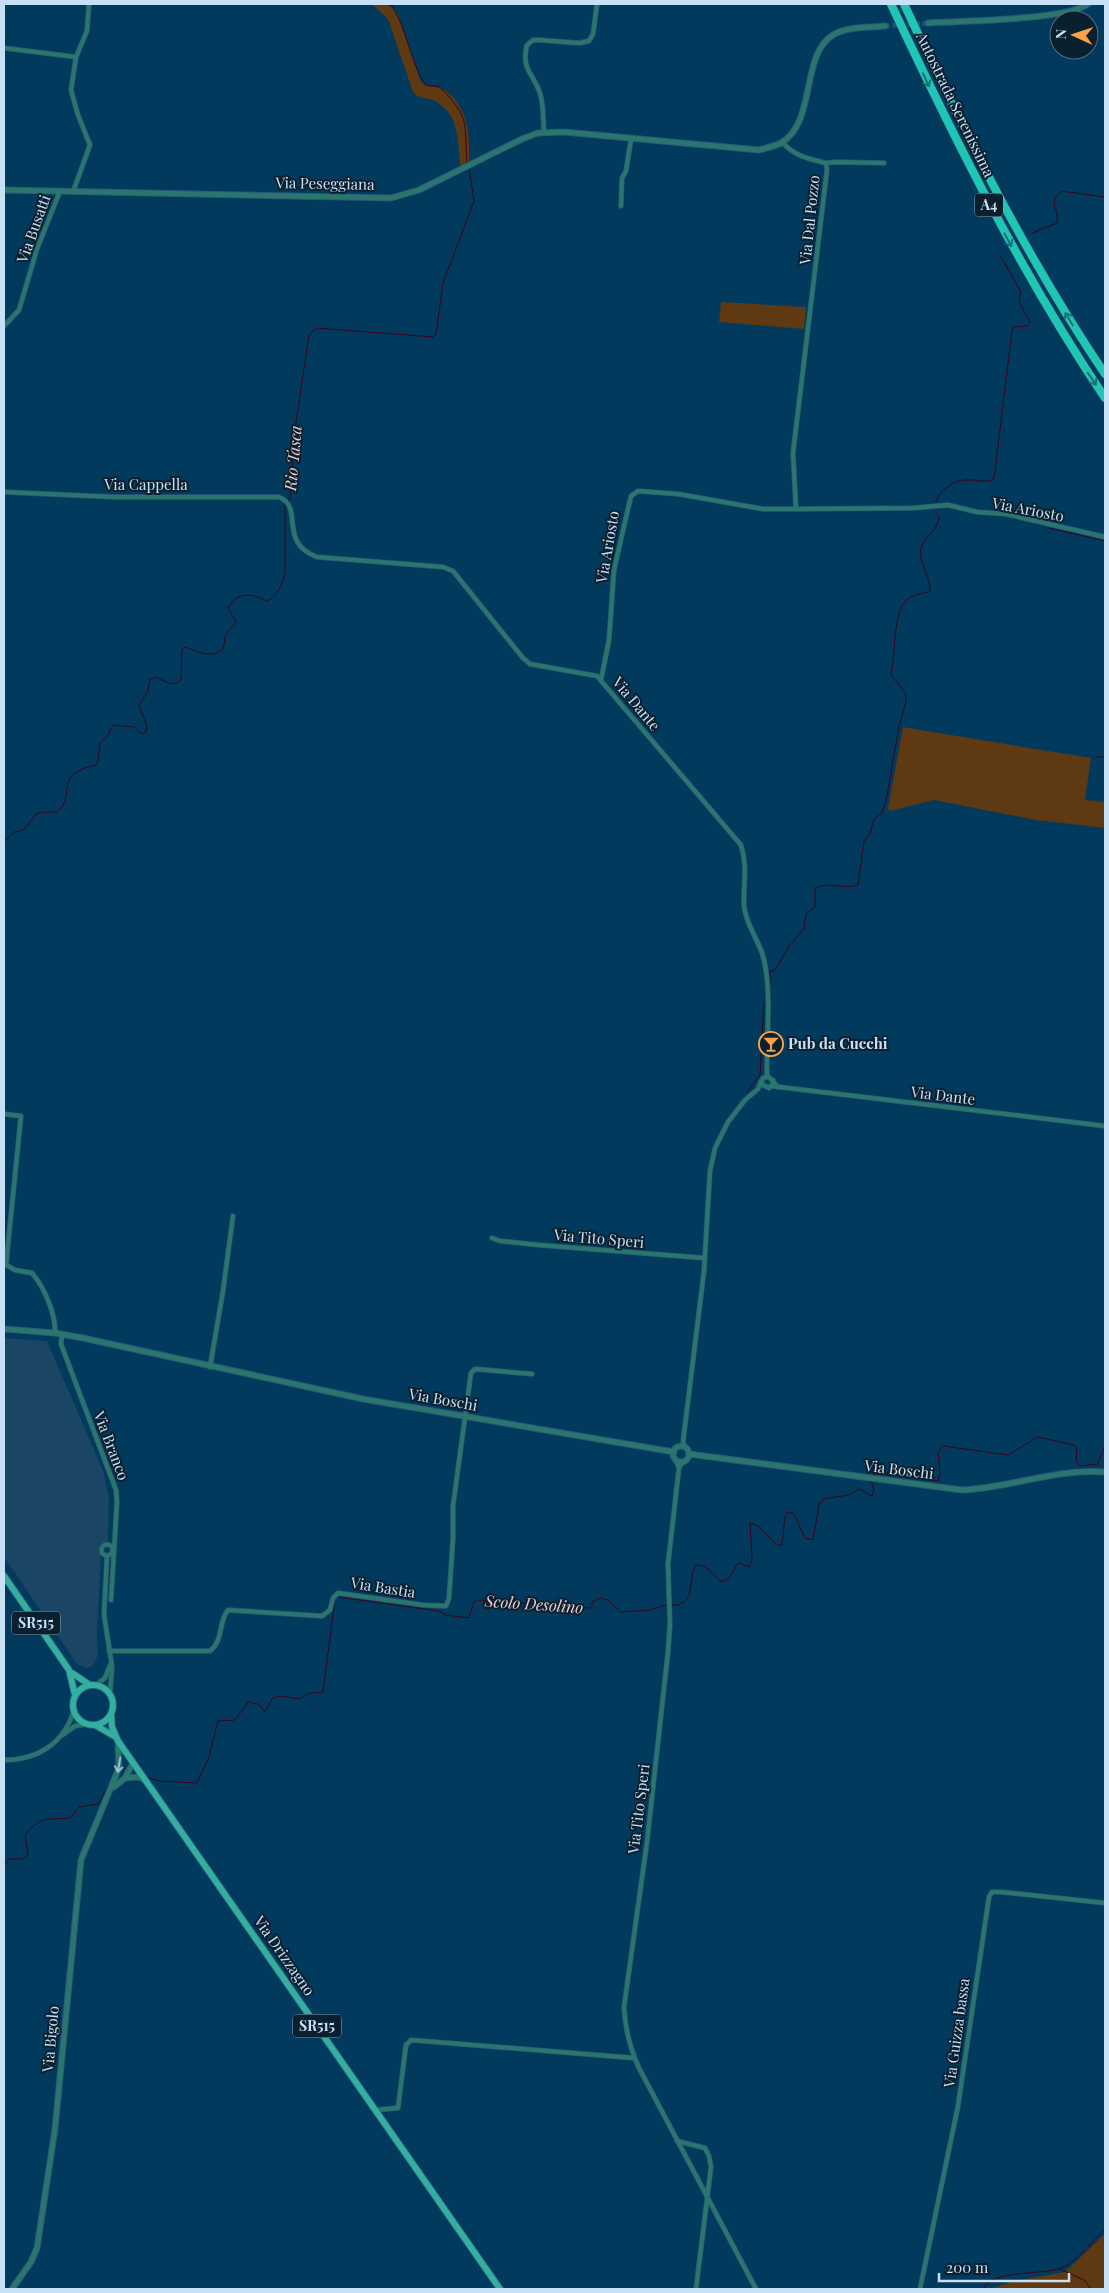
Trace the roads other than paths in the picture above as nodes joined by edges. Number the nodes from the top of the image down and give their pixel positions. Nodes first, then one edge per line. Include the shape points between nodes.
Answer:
1 (90, 4) edge
2 (597, 4) edge
3 (891, 4) edge
4 (904, 4) edge
5 (1088, 4) edge
6 (928, 23) tunnel mouth
7 (885, 26) tunnel mouth
8 (4, 48) edge
9 (76, 57) junction
10 (544, 133) junction
11 (631, 138) junction
12 (782, 142) junction
13 (826, 163) junction
14 (884, 163) dead end
15 (4, 190) edge
16 (60, 191) junction
17 (72, 192) junction
18 (621, 206) dead end
19 (4, 326) edge
20 (1105, 374) edge
21 (1105, 398) edge
22 (4, 492) edge
23 (285, 500) joint
24 (796, 509) junction
25 (1105, 537) edge
26 (601, 680) junction
27 (767, 1076) junction
28 (773, 1080) junction
29 (761, 1081) junction
30 (771, 1086) junction
31 (778, 1087) junction
32 (766, 1088) junction
33 (758, 1089) junction
34 (4, 1114) edge
35 (1105, 1126) edge
36 (233, 1216) dead end
37 (492, 1238) dead end
38 (704, 1258) junction
39 (4, 1329) edge
40 (55, 1333) junction
41 (62, 1334) junction
42 (210, 1367) junction
43 (532, 1374) dead end
44 (464, 1416) junction
45 (684, 1445) junction
46 (674, 1452) junction
47 (689, 1454) junction
48 (676, 1460) junction
49 (683, 1461) junction
50 (679, 1468) junction
51 (1105, 1472) edge
52 (106, 1556) dead end
53 (4, 1576) edge
54 (111, 1600) dead end
55 (109, 1651) junction
56 (110, 1660) junction
57 (69, 1670) junction
58 (93, 1685) junction
59 (110, 1694) junction
60 (75, 1695) junction
61 (74, 1710) junction
62 (111, 1714) junction
63 (87, 1724) junction
64 (95, 1725) junction
65 (57, 1738) junction
66 (116, 1739) junction
67 (4, 1760) edge
68 (133, 1763) junction
69 (125, 1778) junction
70 (144, 1779) junction
71 (112, 1789) junction
72 (1105, 1904) edge
73 (634, 2058) junction
74 (375, 2110) junction
75 (678, 2141) junction
76 (707, 2198) junction
77 (12, 2289) edge
78 (500, 2289) edge
79 (696, 2289) edge
80 (756, 2289) edge
81 (920, 2289) edge

1 - 9 street via 87,31
2 - 10 street via 589,41 533,40 527,45 525,55 529,75 540,92
3 -> 21 highway, Autostrada Serenissima / A4 via 1012,247
20 -> 4 highway, Autostrada Serenissima / A4 via 1029,252 988,177
5 - 6 street via 1067,12
7 - 12 street via 847,29 824,43 817,55 804,108 795,127
8 - 9 street
9 - 17 street via 71,90 90,145
10 - 11 street, Via Peseggiana
10 - 17 street, Via Peseggiana via 522,139 418,190 392,198
11 - 12 street, Via Peseggiana via 742,150 759,150
11 - 18 street via 622,178
12 - 13 street, Via Dal Pozzo via 788,150
13 - 14 street
13 - 24 street, Via Dal Pozzo via 827,179 792,453
15 - 16 street, Via Peseggiana
16 - 17 street, Via Peseggiana
16 - 19 street, Via Busatti via 37,248 20,310
22 - 23 street, Via Cappella via 114,497 276,496
23 - 26 street, Via Dante via 290,506 294,537 305,552 317,556 443,567 453,571 530,664 583,672
24 - 25 street, Via Ariosto via 948,505 1006,514
24 - 26 street, Via Ariosto via 771,510 678,494 638,491 631,496 614,570
26 - 27 street, Via Dante via 741,845 746,859 744,907 764,958 767,975
27 - 28 street
27 - 29 street
28 - 30 street
28 - 31 street
29 - 32 street
29 - 33 street
30 - 31 street, Via Dante
30 - 32 street
31 - 35 street, Via Dante
32 - 33 street
33 - 38 street via 728,1122 715,1148 708,1185
34 - 40 street via 21,1116 6,1265 32,1273 43,1287
36 - 42 street
37 - 38 street, Via Tito Speri via 539,1245
38 - 45 street
39 - 40 street, Via Boschi
40 - 41 street, Via Boschi
41 - 42 street, Via Boschi
41 - 54 street, Via Branco via 61,1344 116,1490
42 - 44 street, Via Boschi
43 - 44 street via 475,1369 469,1380
44 - 46 street, Via Boschi
44 - 55 street, Via Bastia via 446,1606 423,1606 338,1593 332,1598 330,1610 322,1616 228,1610 218,1641 210,1651
45 - 46 street
45 - 47 street
46 - 48 street
47 - 49 street
47 - 51 street, Via Boschi via 962,1490 986,1489 1062,1473
48 - 49 street
48 - 50 street, Via Tito Speri
49 - 50 street, Via Tito Speri
50 - 73 street, Via Tito Speri via 669,1558 668,1652 624,2007
52 - 55 street via 104,1615
53 - 57 main road, SR515
55 - 56 street
56 - 58 street via 105,1678
56 - 59 street
57 - 58 main road via 82,1682
57 - 60 main road
58 - 59 main road
58 - 60 main road via 84,1686
59 - 62 main road
60 - 61 main road
61 - 63 main road via 76,1716
61 - 65 street
62 - 64 main road
62 - 66 main road, Via Drizzagno
63 - 64 main road
63 - 65 street via 75,1726
64 - 66 main road, Via Drizzagno
65 - 67 street via 36,1756
66 - 68 main road, Via Drizzagno / SR515
66 -> 71 street, Via Bigolo via 120,1760
68 - 69 street, Via Bigolo
68 - 70 main road, Via Drizzagno / SR515
69 - 70 street via 138,1776
69 - 71 street, Via Bigolo
70 - 74 main road, Via Drizzagno / SR515
71 - 77 street, Via Bigolo via 81,1860 52,2158 37,2248
72 - 81 street, Via Guizza bassa via 1001,1892 992,1892 989,1897 958,2106
73 - 74 street via 412,2040 406,2045 398,2108
73 - 75 street, Via Tito Speri
74 - 78 main road, Via Drizzagno / SR515
75 - 76 street, Via Tito Speri
75 - 76 street via 705,2148 711,2168
76 - 79 street
76 - 80 street, Via Tito Speri

